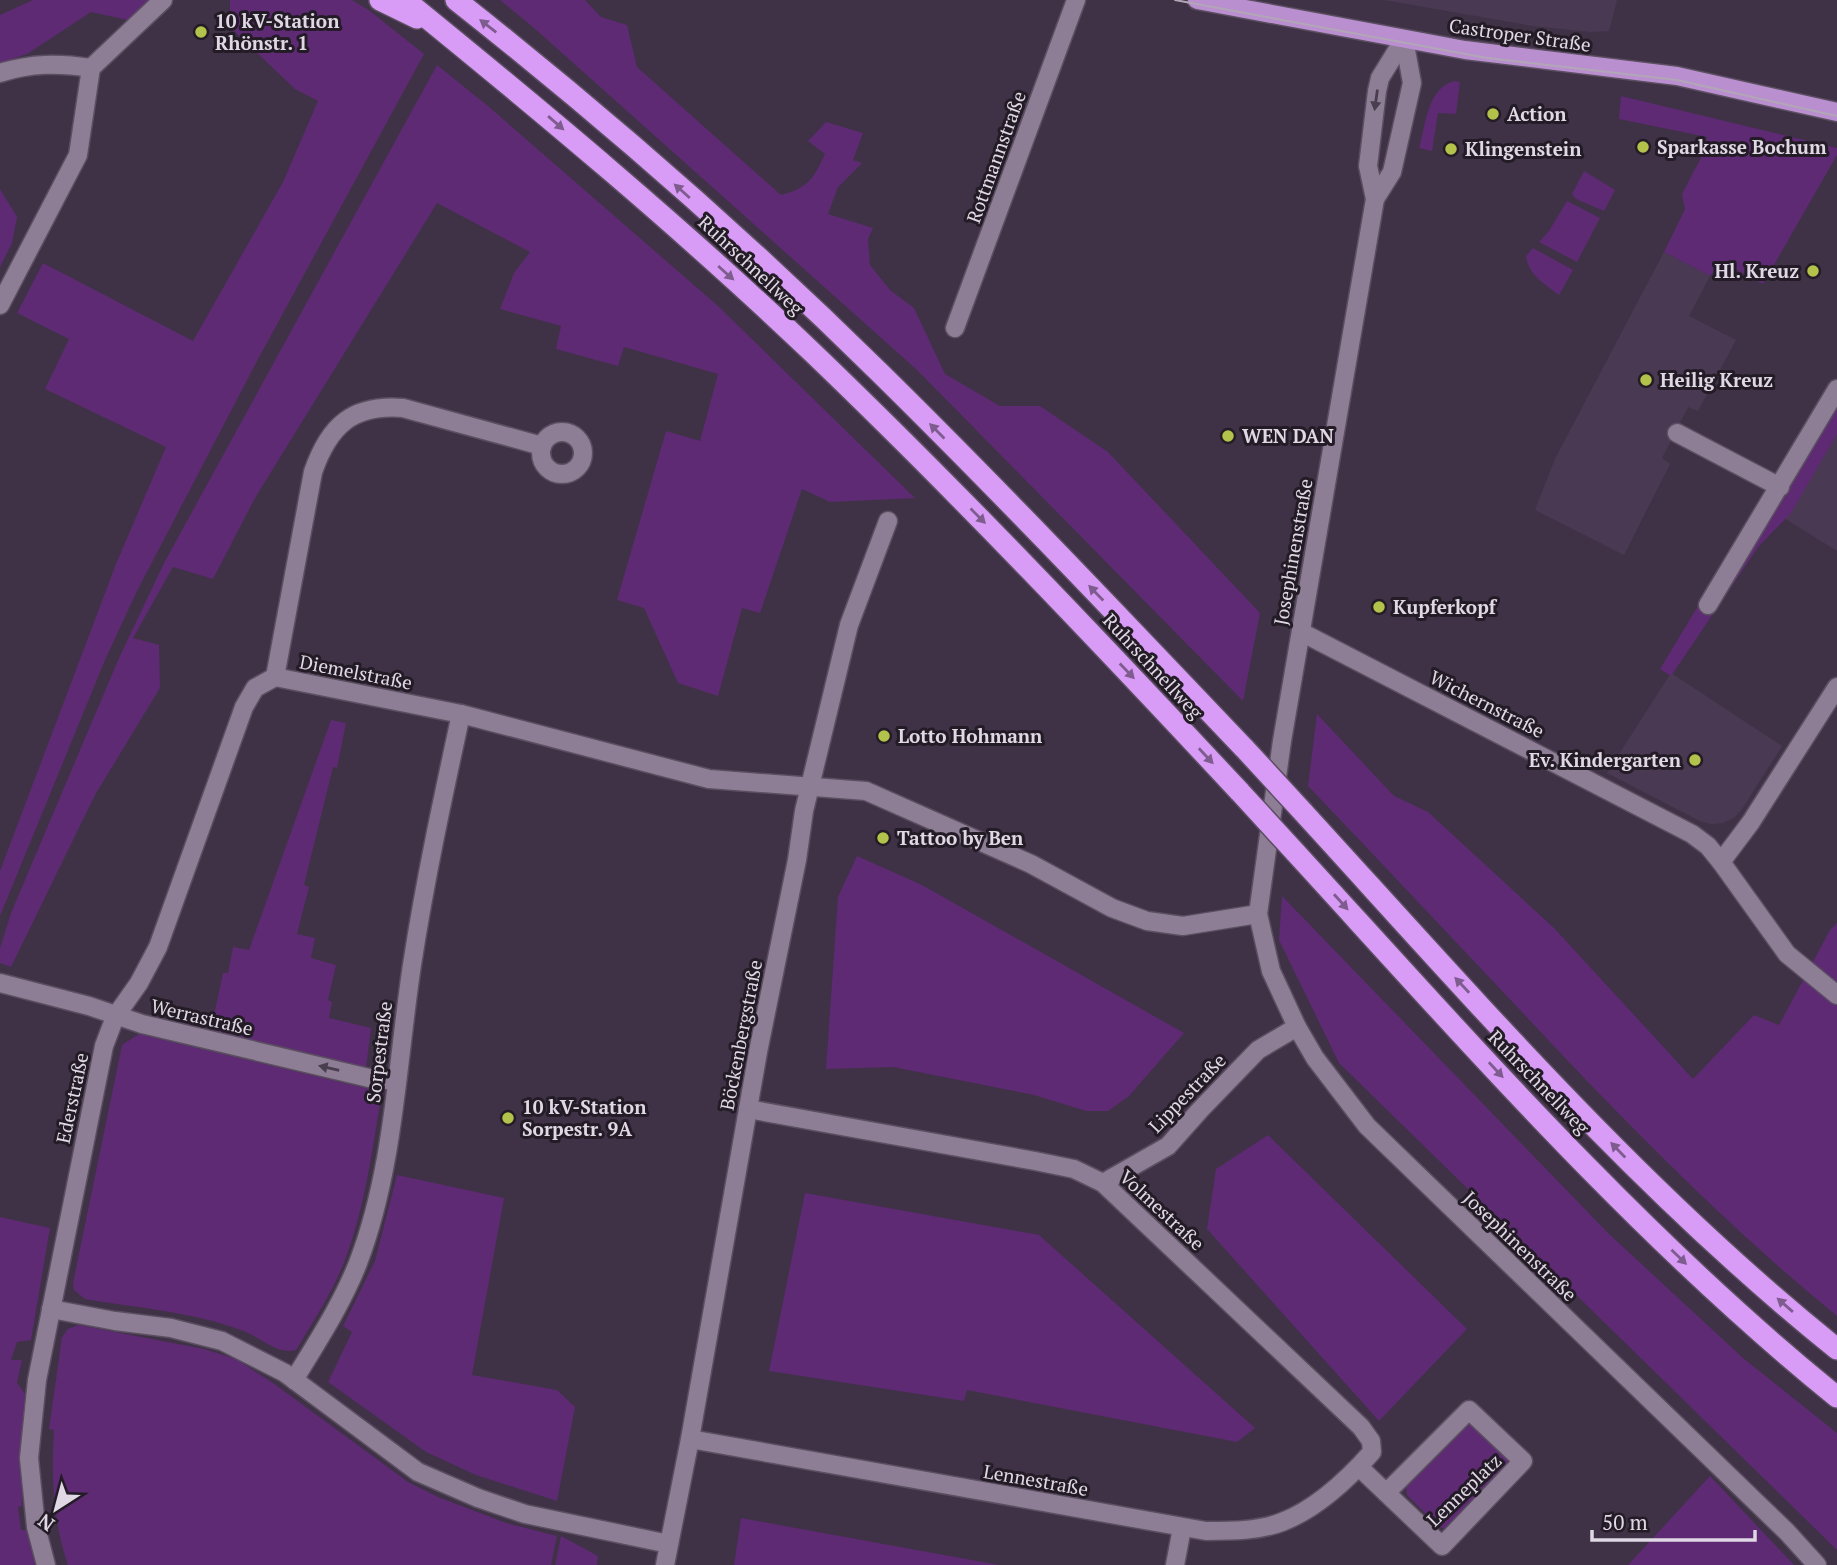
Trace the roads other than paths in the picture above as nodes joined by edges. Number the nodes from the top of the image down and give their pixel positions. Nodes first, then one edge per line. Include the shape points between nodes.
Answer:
1 (163, 0) edge
2 (380, 0) edge
3 (405, 0) edge
4 (456, 0) edge
5 (1076, 0) edge
6 (1197, 0) edge
7 (438, 27) junction
8 (1404, 38) junction
9 (91, 68) junction
10 (0, 73) edge
11 (1837, 112) edge
12 (1375, 199) junction
13 (0, 305) edge
14 (954, 328) dead end
15 (1837, 389) edge
16 (1677, 433) dead end
17 (542, 446) dead end
18 (1780, 486) junction
19 (888, 521) dead end
20 (1708, 605) dead end
21 (1301, 632) junction
22 (275, 677) junction
23 (1837, 687) edge
24 (461, 714) junction
25 (811, 785) junction
26 (1721, 862) junction
27 (1258, 914) junction
28 (0, 983) edge
29 (1835, 990) edge
30 (115, 1017) junction
31 (1297, 1027) junction
32 (396, 1081) junction
33 (748, 1109) junction
34 (1103, 1183) junction
35 (51, 1309) junction
36 (1837, 1349) edge
37 (294, 1380) junction
38 (1837, 1397) edge
39 (690, 1439) junction
40 (1359, 1467) junction
41 (1386, 1493) junction
42 (1182, 1528) junction
43 (670, 1544) junction
44 (46, 1565) edge
45 (665, 1565) edge
46 (1175, 1565) edge
47 (1817, 1565) edge

1 - 9 street
2 - 7 highway
3 - 7 highway, Ruhrschnellweg
36 -> 4 highway, Ruhrschnellweg, bridge via 1655,1188 1245,749 878,371 747,248
5 - 14 street, Rottmannstraße
6 - 8 main road, Castroper Straße
7 -> 38 highway, Ruhrschnellweg, bridge via 638,193 820,360 1046,586 1497,1072 1653,1231
8 - 11 main road, Castroper Straße via 1528,59 1678,76
8 - 12 street, Josephinenstraße via 1412,83 1392,172
8 -> 12 street, Josephinenstraße via 1377,91 1368,166
9 - 10 street via 58,63
9 - 13 street via 78,155
12 - 21 street, Josephinenstraße
15 - 18 street
16 - 18 street
17 - 22 street, Diemelstraße via 402,408 357,413 336,427 321,448 313,472
18 - 20 street
19 - 25 street, Böckenbergstraße via 849,625
21 - 26 street, Wichernstraße via 1692,834
21 - 27 street, Josephinenstraße
22 - 24 street, Diemelstraße
22 - 30 street, Ederstraße via 255,688 243,707 158,947
23 - 26 street
24 - 25 street, Diemelstraße via 709,779
24 - 32 street, Sorpestraße via 422,902
25 - 27 street via 866,791 1147,921 1183,926
25 - 33 street, Böckenbergstraße
26 - 29 street, Wichernstraße via 1787,954
27 - 31 street, Josephinenstraße via 1271,971
28 - 30 street, Werrastraße
32 -> 30 street, Werrastraße
30 - 35 street, Ederstraße via 104,1046
31 - 34 street, Lippestraße via 1258,1051 1168,1146
31 - 47 street, Josephinenstraße via 1367,1126
32 - 37 street, Sorpestraße via 390,1137 359,1262
33 - 34 street, Volmestraße via 1074,1169
33 - 39 street, Böckenbergstraße
34 - 40 street, Volmestraße via 1361,1427 1371,1441 1372,1452
35 - 37 street via 222,1341
35 - 44 street, Ederstraße via 29,1458 36,1527
37 - 43 street via 392,1455 440,1482 525,1514
39 - 42 street, Lennestraße
39 - 43 street, Böckenbergstraße
40 - 41 street, Lenneplatz
40 - 42 street, Lennestraße via 1322,1499 1282,1522 1236,1531
41 - 41 street, Lenneplatz via 1442,1546 1523,1461 1469,1410
42 - 46 street
43 - 45 street, Böckenbergstraße

